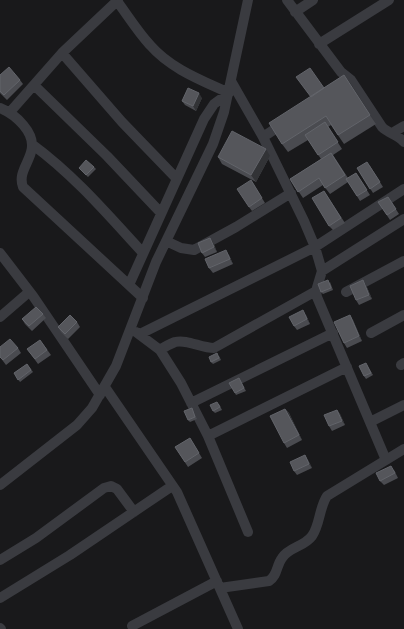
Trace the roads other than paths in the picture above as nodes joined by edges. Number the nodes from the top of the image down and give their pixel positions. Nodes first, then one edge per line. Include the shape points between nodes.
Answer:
1 (118, 0) edge
2 (248, 0) edge
3 (287, 0) edge
4 (313, 0) edge
5 (389, 0) edge
6 (295, 12) junction
7 (319, 44) junction
8 (62, 52) junction
9 (231, 81) junction
10 (34, 85) junction
11 (229, 92) junction
12 (5, 110) edge
13 (294, 117) edge
14 (404, 126) edge
15 (392, 133) junction
16 (263, 137) junction
17 (404, 142) edge
18 (33, 145) junction
19 (177, 179) junction
20 (404, 189) edge
21 (291, 193) junction
22 (161, 213) junction
23 (404, 220) edge
24 (166, 241) junction
25 (315, 248) junction
26 (0, 253) edge
27 (143, 253) junction
28 (404, 261) edge
29 (322, 271) junction
30 (129, 285) junction
31 (316, 291) junction
32 (29, 292) junction
33 (346, 292) dead end
34 (143, 298) junction
35 (404, 314) edge
36 (0, 317) edge
37 (136, 332) junction
38 (333, 333) junction
39 (370, 333) dead end
40 (160, 350) junction
41 (347, 367) junction
42 (103, 391) junction
43 (191, 403) junction
44 (404, 405) edge
45 (370, 422) junction
46 (208, 436) junction
47 (404, 449) edge
48 (386, 460) junction
49 (0, 485) edge
50 (172, 486) junction
51 (134, 512) junction
52 (248, 532) dead end
53 (0, 560) edge
54 (218, 584) junction
55 (0, 598) edge
56 (132, 626) dead end
57 (238, 629) edge

1 - 8 street
1 - 11 street via 150,45 161,56 180,70
2 - 9 street
3 - 6 street
4 - 6 street
5 - 7 street
6 - 7 street
7 - 15 street via 382,127
8 - 10 street
8 - 19 street via 122,122
9 - 11 street
9 - 16 street
10 - 12 street
10 - 22 street
11 - 19 street via 214,104 204,119
11 - 24 street via 213,144
12 - 18 street via 22,123
13 - 16 street
14 - 15 street
15 - 17 street
16 - 21 street
18 - 27 street via 87,192
18 - 30 street via 20,181 23,187
19 - 22 street
20 - 25 street
21 - 24 street via 194,250 181,248
21 - 25 street
22 - 27 street
23 - 29 street
24 - 34 street
25 - 29 street
25 - 37 street
26 - 32 street
27 - 30 street
28 - 33 street
29 - 31 street
30 - 34 street
31 - 38 street
31 - 40 street via 214,348 175,342
32 - 36 street
32 - 42 street
34 - 37 street
35 - 39 street
37 - 40 street
37 - 42 street
38 - 41 street
38 - 43 street
40 - 43 street
41 - 45 street
41 - 46 street
42 - 49 street via 77,425
42 - 50 street
43 - 46 street
44 - 45 street
45 - 48 street
46 - 52 street
47 - 48 street
48 - 54 street via 327,496 312,535 284,554 274,577 269,581
50 - 51 street
50 - 54 street via 193,526
51 - 53 street via 117,489 111,486 104,488 36,538
51 - 55 street
54 - 56 street
54 - 57 street

